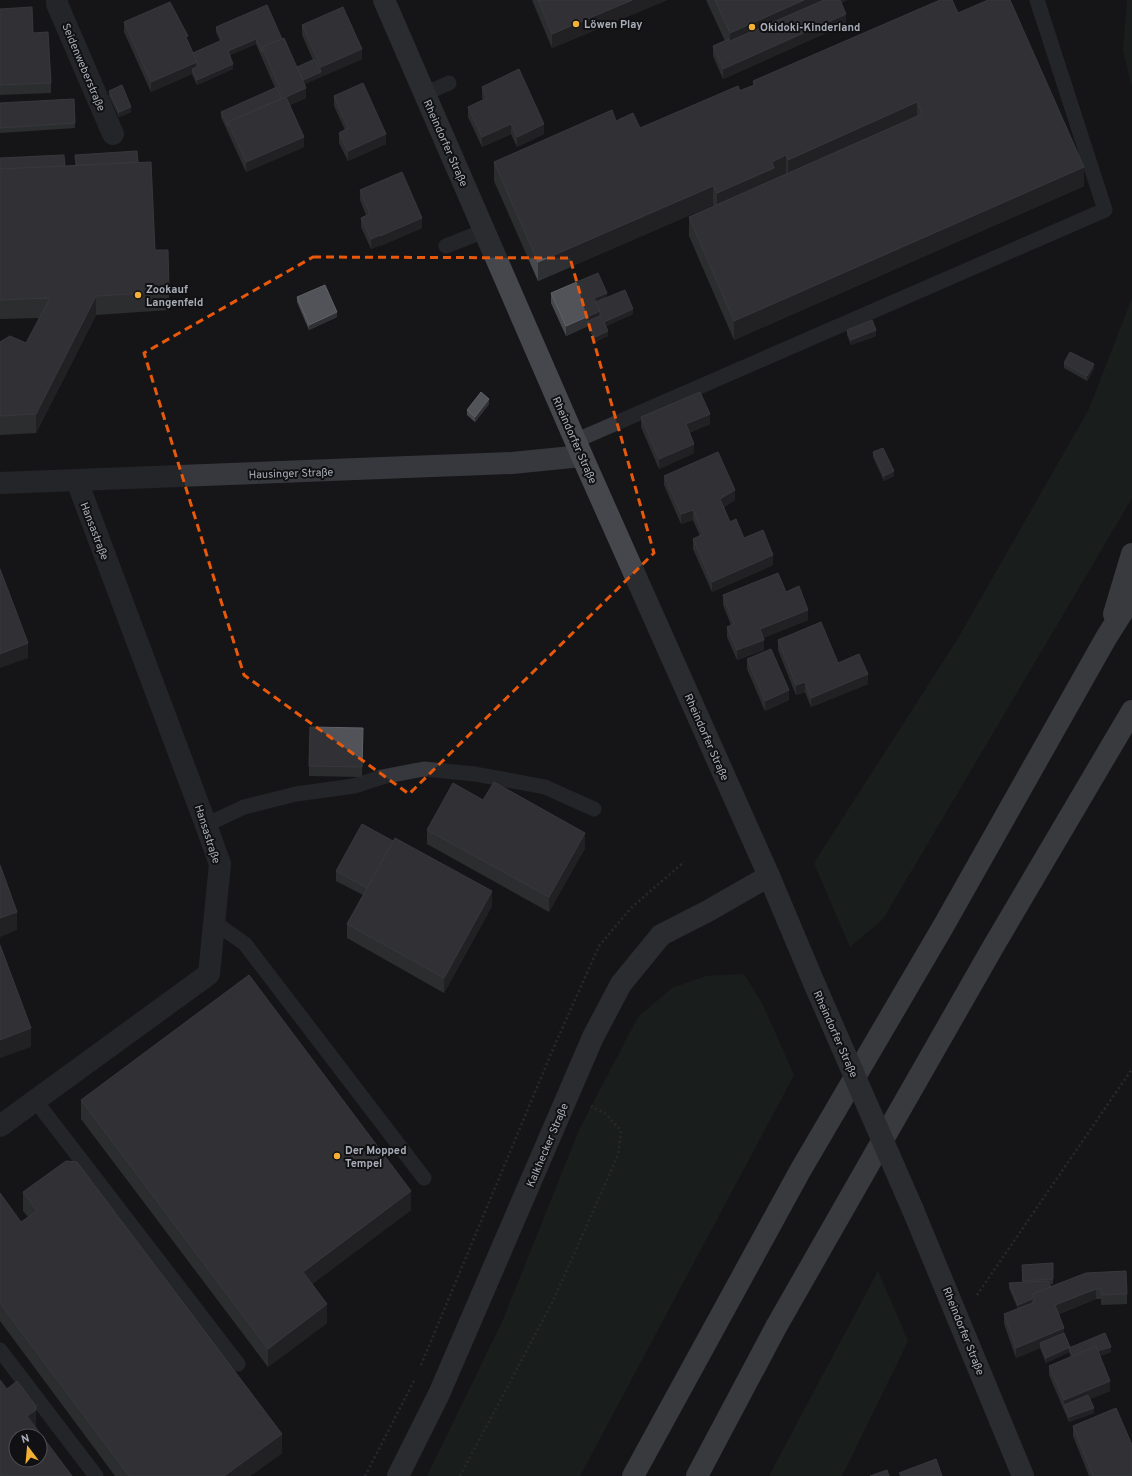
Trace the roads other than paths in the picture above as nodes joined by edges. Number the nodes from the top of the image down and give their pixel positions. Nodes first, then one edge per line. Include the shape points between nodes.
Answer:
1 (57, 0) edge
2 (384, 0) edge
3 (1038, 0) edge
4 (449, 83) dead end
5 (424, 94) junction
6 (113, 134) dead end
7 (484, 231) junction
8 (446, 246) dead end
9 (579, 448) junction
10 (77, 482) junction
11 (0, 483) edge
12 (1132, 554) edge
13 (1132, 597) edge
14 (1106, 638) junction
15 (1132, 711) edge
16 (1132, 730) edge
17 (1091, 781) junction
18 (594, 809) dead end
19 (206, 825) junction
20 (769, 876) junction
21 (214, 922) junction
22 (35, 1100) junction
23 (0, 1126) edge
24 (424, 1178) dead end
25 (0, 1350) edge
26 (238, 1364) dead end
27 (96, 1476) edge
28 (398, 1476) edge
29 (633, 1476) edge
30 (697, 1476) edge
31 (1023, 1476) edge

1 - 6 street, Seidenweberstraße
2 - 5 main road, Rheindorfer Straße
3 - 9 lane via 1105,210
4 - 5 lane
5 - 7 main road, Rheindorfer Straße
7 - 8 lane
7 - 9 main road, Rheindorfer Straße
9 - 10 street, Hausinger Straße via 512,463
9 - 20 main road, Rheindorfer Straße
10 - 11 street, Hausinger Straße
10 - 19 street, Hansastraße
12 - 14 highway
13 - 14 highway
14 - 29 highway via 944,925 800,1171
15 - 17 highway
16 - 17 highway
17 - 30 highway via 776,1327
18 - 19 lane via 545,787 475,774 424,769 382,777 354,786 296,794 244,807
19 - 21 street, Hansastraße via 220,864
20 - 28 main road, Kalkhecker Straße via 661,935 621,984 593,1037 439,1394
20 - 31 main road, Rheindorfer Straße, bridge via 913,1210
21 - 22 street, Hansastraße via 209,974
21 - 24 lane via 244,944
22 - 23 street, Hansastraße
22 - 26 lane
25 - 27 lane

